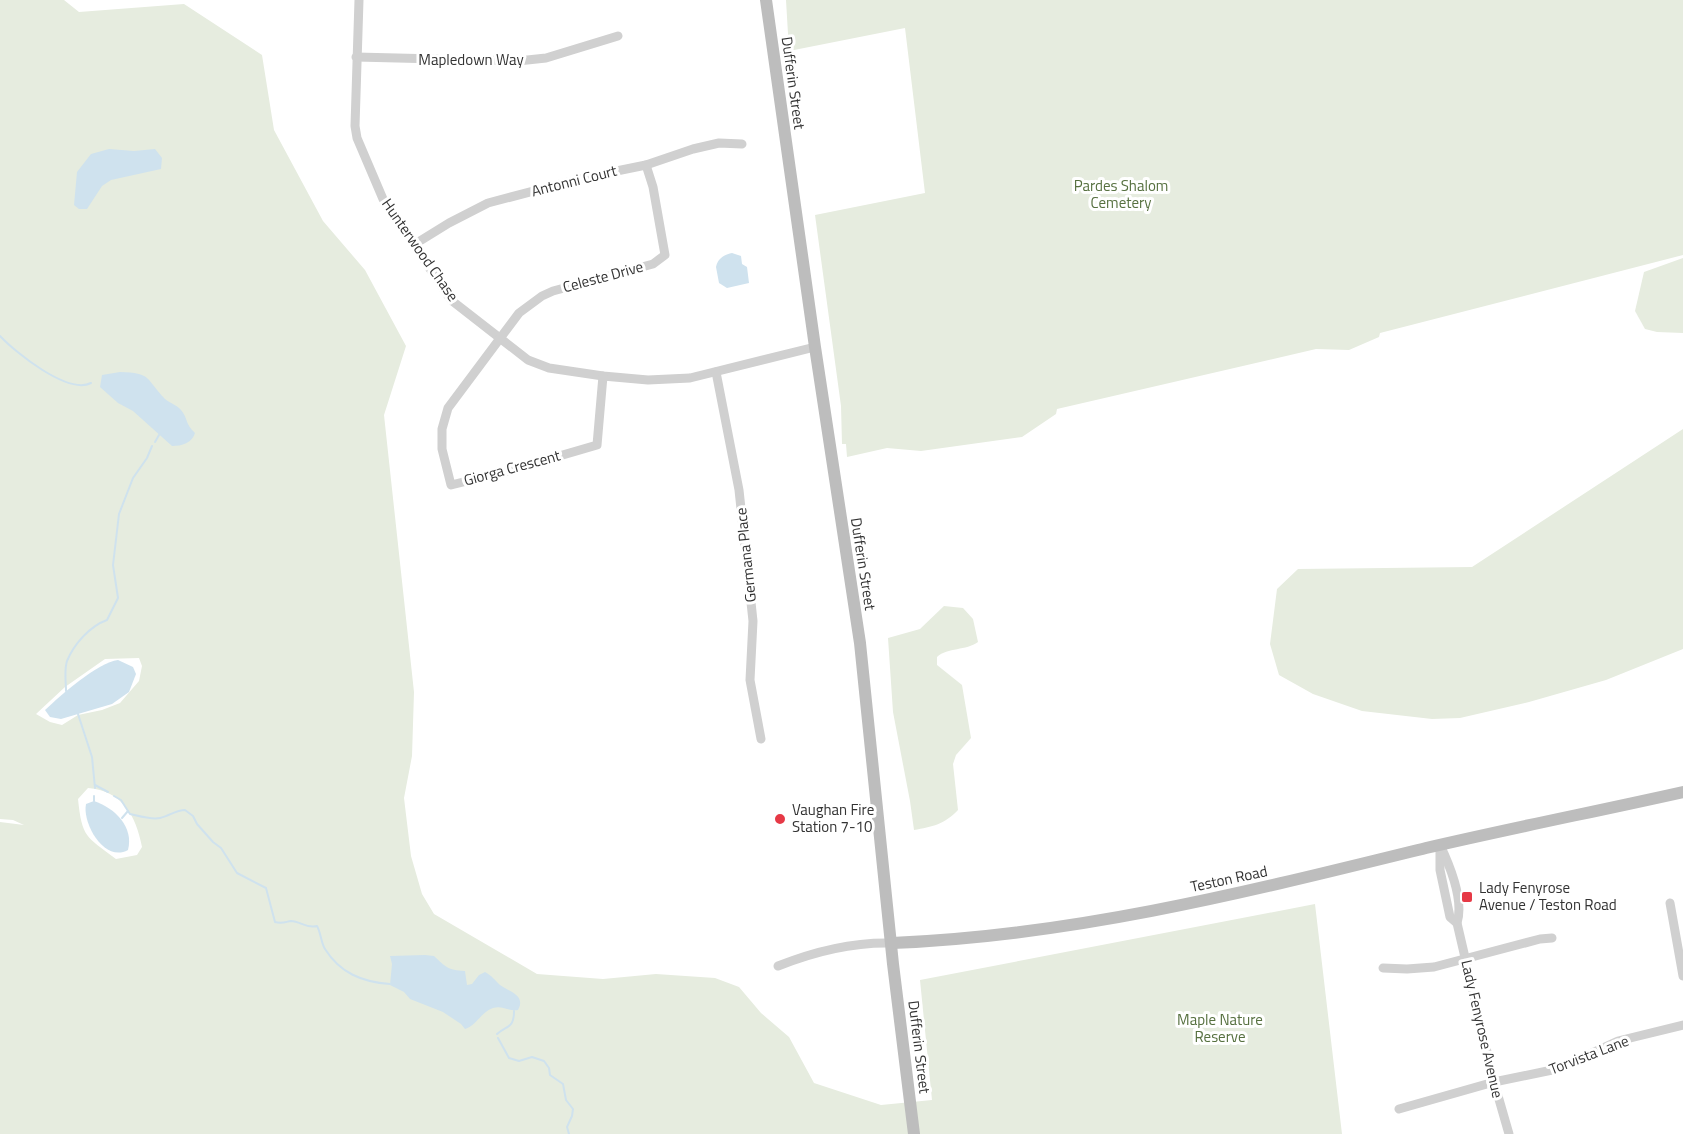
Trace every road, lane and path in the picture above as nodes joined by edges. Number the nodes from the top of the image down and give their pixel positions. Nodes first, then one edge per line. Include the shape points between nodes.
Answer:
1 (359, 0) edge
2 (765, 0) edge
3 (618, 36) dead end
4 (356, 57) junction
5 (742, 144) dead end
6 (646, 165) junction
7 (415, 244) junction
8 (500, 338) junction
9 (815, 347) junction
10 (716, 372) junction
11 (603, 376) junction
12 (761, 739) dead end
13 (1683, 792) edge
14 (1440, 845) junction
15 (1670, 903) dead end
16 (1552, 938) dead end
17 (892, 943) junction
18 (1465, 957) junction
19 (778, 966) dead end
20 (1383, 968) dead end
21 (1683, 976) edge
22 (1683, 1025) edge
23 (1494, 1082) junction
24 (1399, 1109) dead end
25 (915, 1134) edge
26 (1509, 1134) edge

1 - 4 street, Hunterwood Chase
2 - 9 main road, Dufferin Street
3 - 4 street, Mapledown Way via 518,62
4 - 7 street, Hunterwood Chase via 357,138 383,199
5 - 6 street, Antonni Court via 719,143
6 - 7 street, Antonni Court via 488,203
6 - 8 street, Celeste Drive via 665,255 653,264 542,296 519,313
7 - 8 street, Hunterwood Chase via 452,300
8 - 11 street, Hunterwood Chase via 528,360 549,368
8 - 11 street, Giorga Crescent via 448,408 442,449 451,485 597,445
9 - 10 street, Hunterwood Chase
9 - 17 main road, Dufferin Street via 860,643
10 - 11 street, Hunterwood Chase via 648,380
10 - 12 street, Germana Place via 740,490 753,621 750,680
13 - 14 main road, Teston Road
14 - 17 main road, Teston Road via 1110,919
14 - 18 street, Lady Fenyrose Avenue via 1450,866
15 - 21 street
16 - 18 street
17 - 19 street, Teston Road via 847,946
17 - 25 main road, Dufferin Street
18 - 20 street via 1422,969
18 - 23 street, Lady Fenyrose Avenue
22 - 23 street, Torvista Lane via 1618,1041 1557,1069
23 - 24 street, Torvista Lane
23 - 26 street, Lady Fenyrose Avenue

